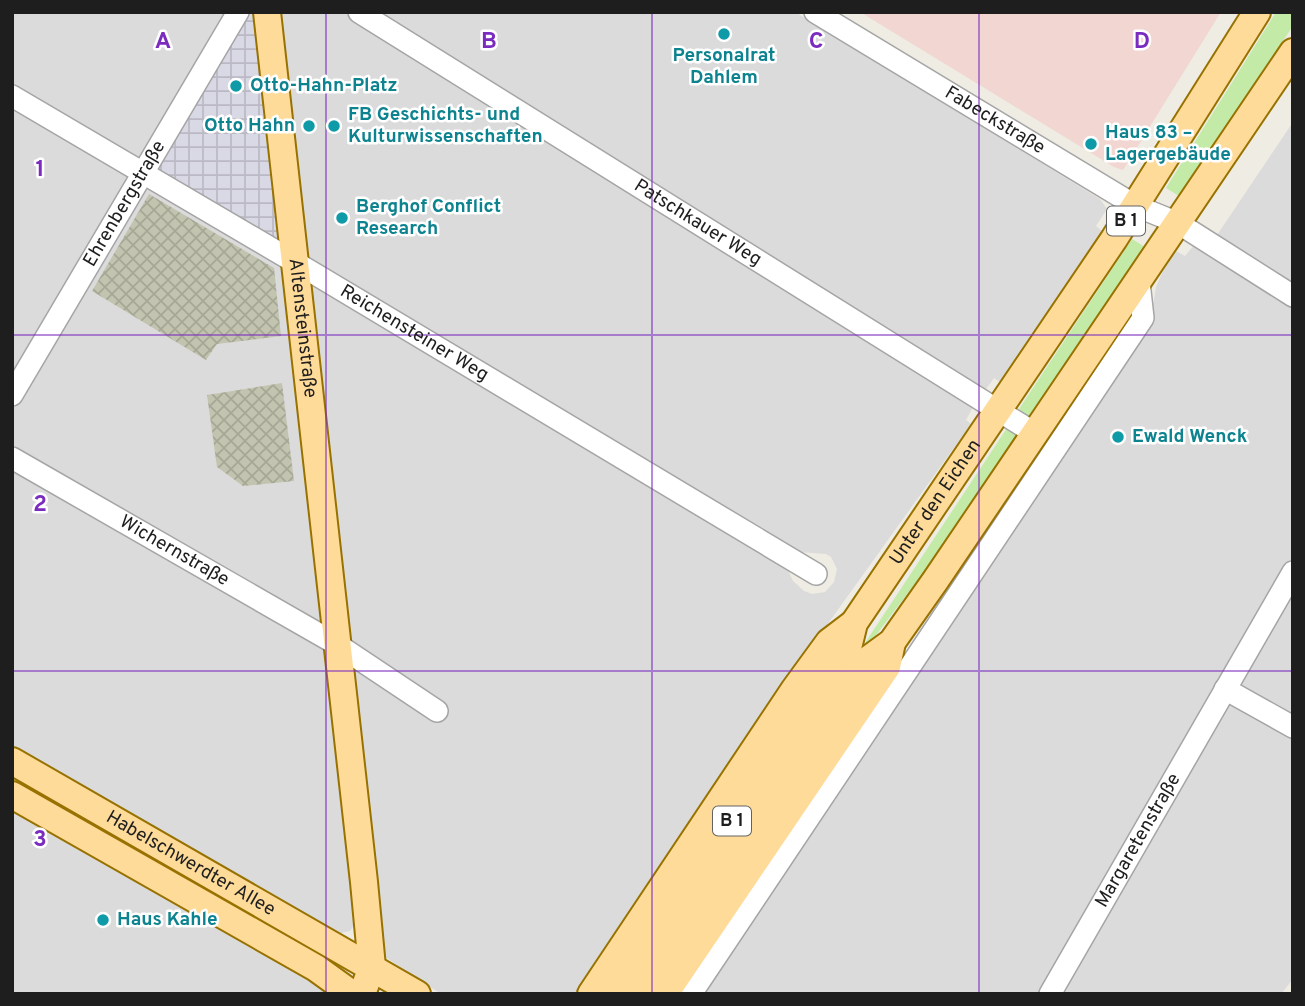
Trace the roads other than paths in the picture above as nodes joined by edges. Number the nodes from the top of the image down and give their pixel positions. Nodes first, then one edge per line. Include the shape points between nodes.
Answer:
1 (238, 12) edge
2 (267, 12) edge
3 (359, 12) edge
4 (815, 12) edge
5 (1257, 12) edge
6 (1293, 52) edge
7 (12, 96) edge
8 (144, 174) junction
9 (1136, 206) junction
10 (1178, 223) junction
11 (297, 263) junction
12 (1139, 282) junction
13 (1293, 296) edge
14 (12, 395) edge
15 (999, 411) junction
16 (1036, 434) junction
17 (12, 458) edge
18 (1293, 572) edge
19 (816, 574) dead end
20 (853, 623) junction
21 (892, 642) junction
22 (338, 645) junction
23 (1225, 689) junction
24 (437, 711) dead end
25 (1293, 727) edge
26 (12, 761) edge
27 (12, 795) edge
28 (372, 967) junction
29 (352, 994) edge
30 (362, 994) edge
31 (417, 994) edge
32 (591, 994) edge
33 (616, 994) edge
34 (641, 994) edge
35 (665, 994) edge
36 (691, 994) edge
37 (1051, 994) edge

1 - 8 street, Ehrenbergstraße
2 - 11 main road, Altensteinstraße
3 - 15 street, Patschkauer Weg
4 - 9 street, Fabeckstraße
5 - 9 main road, Unter den Eichen / B 1
6 - 10 main road, B 1
7 - 8 street, Reichensteiner Weg
8 - 11 street, Reichensteiner Weg
8 - 14 street, Ehrenbergstraße
9 - 10 street, Fabeckstraße
9 - 15 main road, Unter den Eichen / B 1
10 - 12 main road, B 1
10 - 13 street, Fabeckstraße
11 - 19 street, Reichensteiner Weg
11 - 22 main road, Altensteinstraße
12 - 16 main road, B 1
12 - 36 street via 1143,318
15 - 16 street, Patschkauer Weg
15 - 20 main road, Unter den Eichen / B 1
16 - 21 main road, B 1
17 - 22 street, Wichernstraße
18 - 23 street, Margaretenstraße
20 - 32 main road via 829,642 794,690
20 - 33 main road, Unter den Eichen / B 1 via 848,648
21 - 34 main road, B 1 via 866,661
21 - 35 main road via 887,667
22 - 24 street
22 - 28 main road, Altensteinstraße
23 - 25 street
23 - 37 street, Margaretenstraße
26 - 28 main road, Habelschwerdter Allee
27 - 29 main road, Habelschwerdter Allee via 316,968
28 - 30 main road
28 - 31 main road, Habelschwerdter Allee

